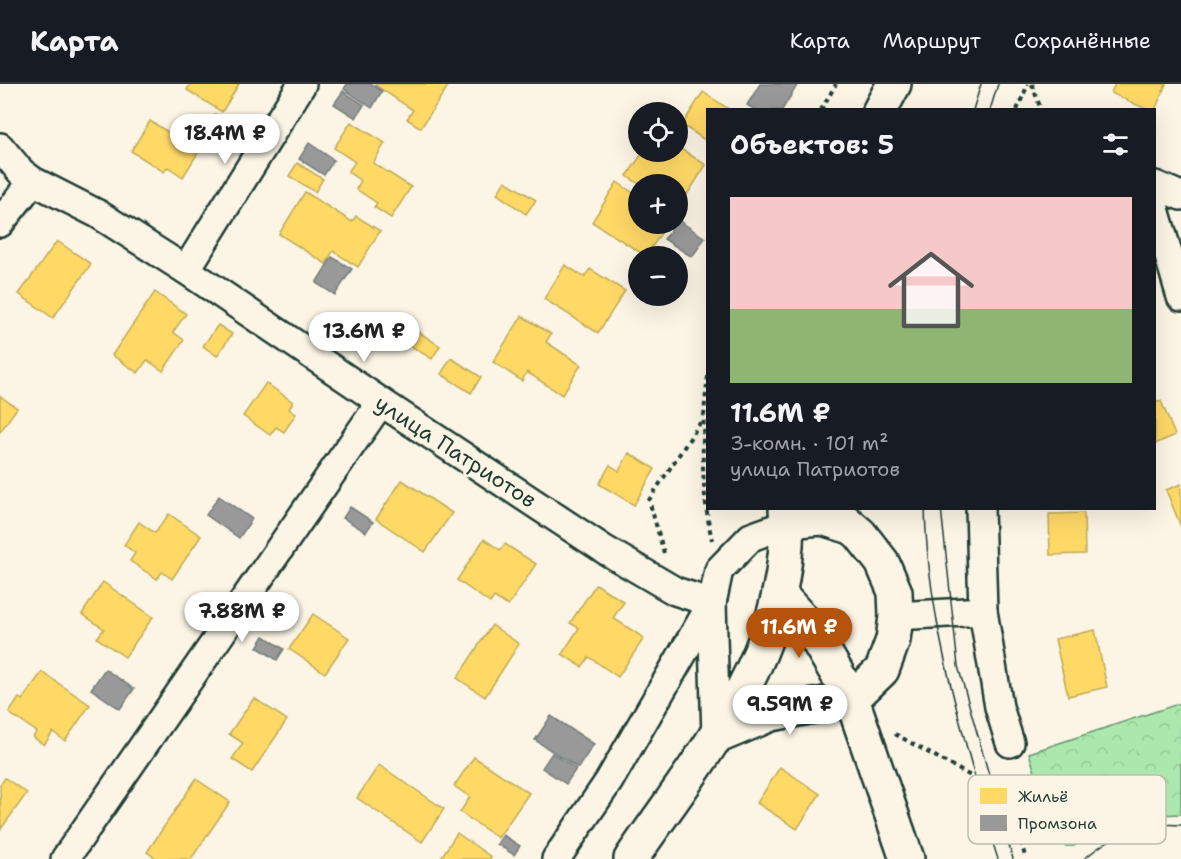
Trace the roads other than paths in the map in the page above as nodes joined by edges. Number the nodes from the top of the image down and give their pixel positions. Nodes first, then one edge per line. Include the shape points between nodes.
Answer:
1 (302, 84) edge
2 (894, 84) edge
3 (881, 108) edge
4 (0, 147) edge
5 (33, 181) junction
6 (1156, 185) edge
7 (1181, 196) edge
8 (1156, 212) edge
9 (0, 223) edge
10 (186, 270) junction
11 (1181, 297) edge
12 (381, 402) junction
13 (832, 510) edge
14 (980, 510) edge
15 (787, 516) edge
16 (860, 534) junction
17 (779, 594) junction
18 (712, 603) junction
19 (983, 611) junction
20 (896, 616) junction
21 (852, 699) junction
22 (716, 738) junction
23 (1010, 743) dead end
24 (66, 859) edge
25 (556, 859) edge
26 (631, 859) edge
27 (907, 859) edge

1 - 10 street
2 - 3 main road
4 - 5 street, улица Патриотов
5 - 9 street
5 - 10 street, улица Патриотов via 98,214
6 - 7 street
8 - 11 street
10 - 12 street, улица Патриотов
12 - 18 street, улица Патриотов via 605,550 675,591
12 - 24 street
13 - 16 main road
14 - 19 street
15 - 16 street via 822,521
15 - 17 main road
15 - 18 street via 751,537 719,570
16 - 20 main road via 882,562 895,592
17 - 21 main road via 811,629
17 - 22 main road via 773,623 748,682
18 - 22 street
18 - 25 street via 609,781
19 - 20 street
19 - 23 street via 999,707
20 - 21 main road via 893,640 882,670
21 - 22 main road via 771,714
21 - 27 main road
22 - 26 main road

